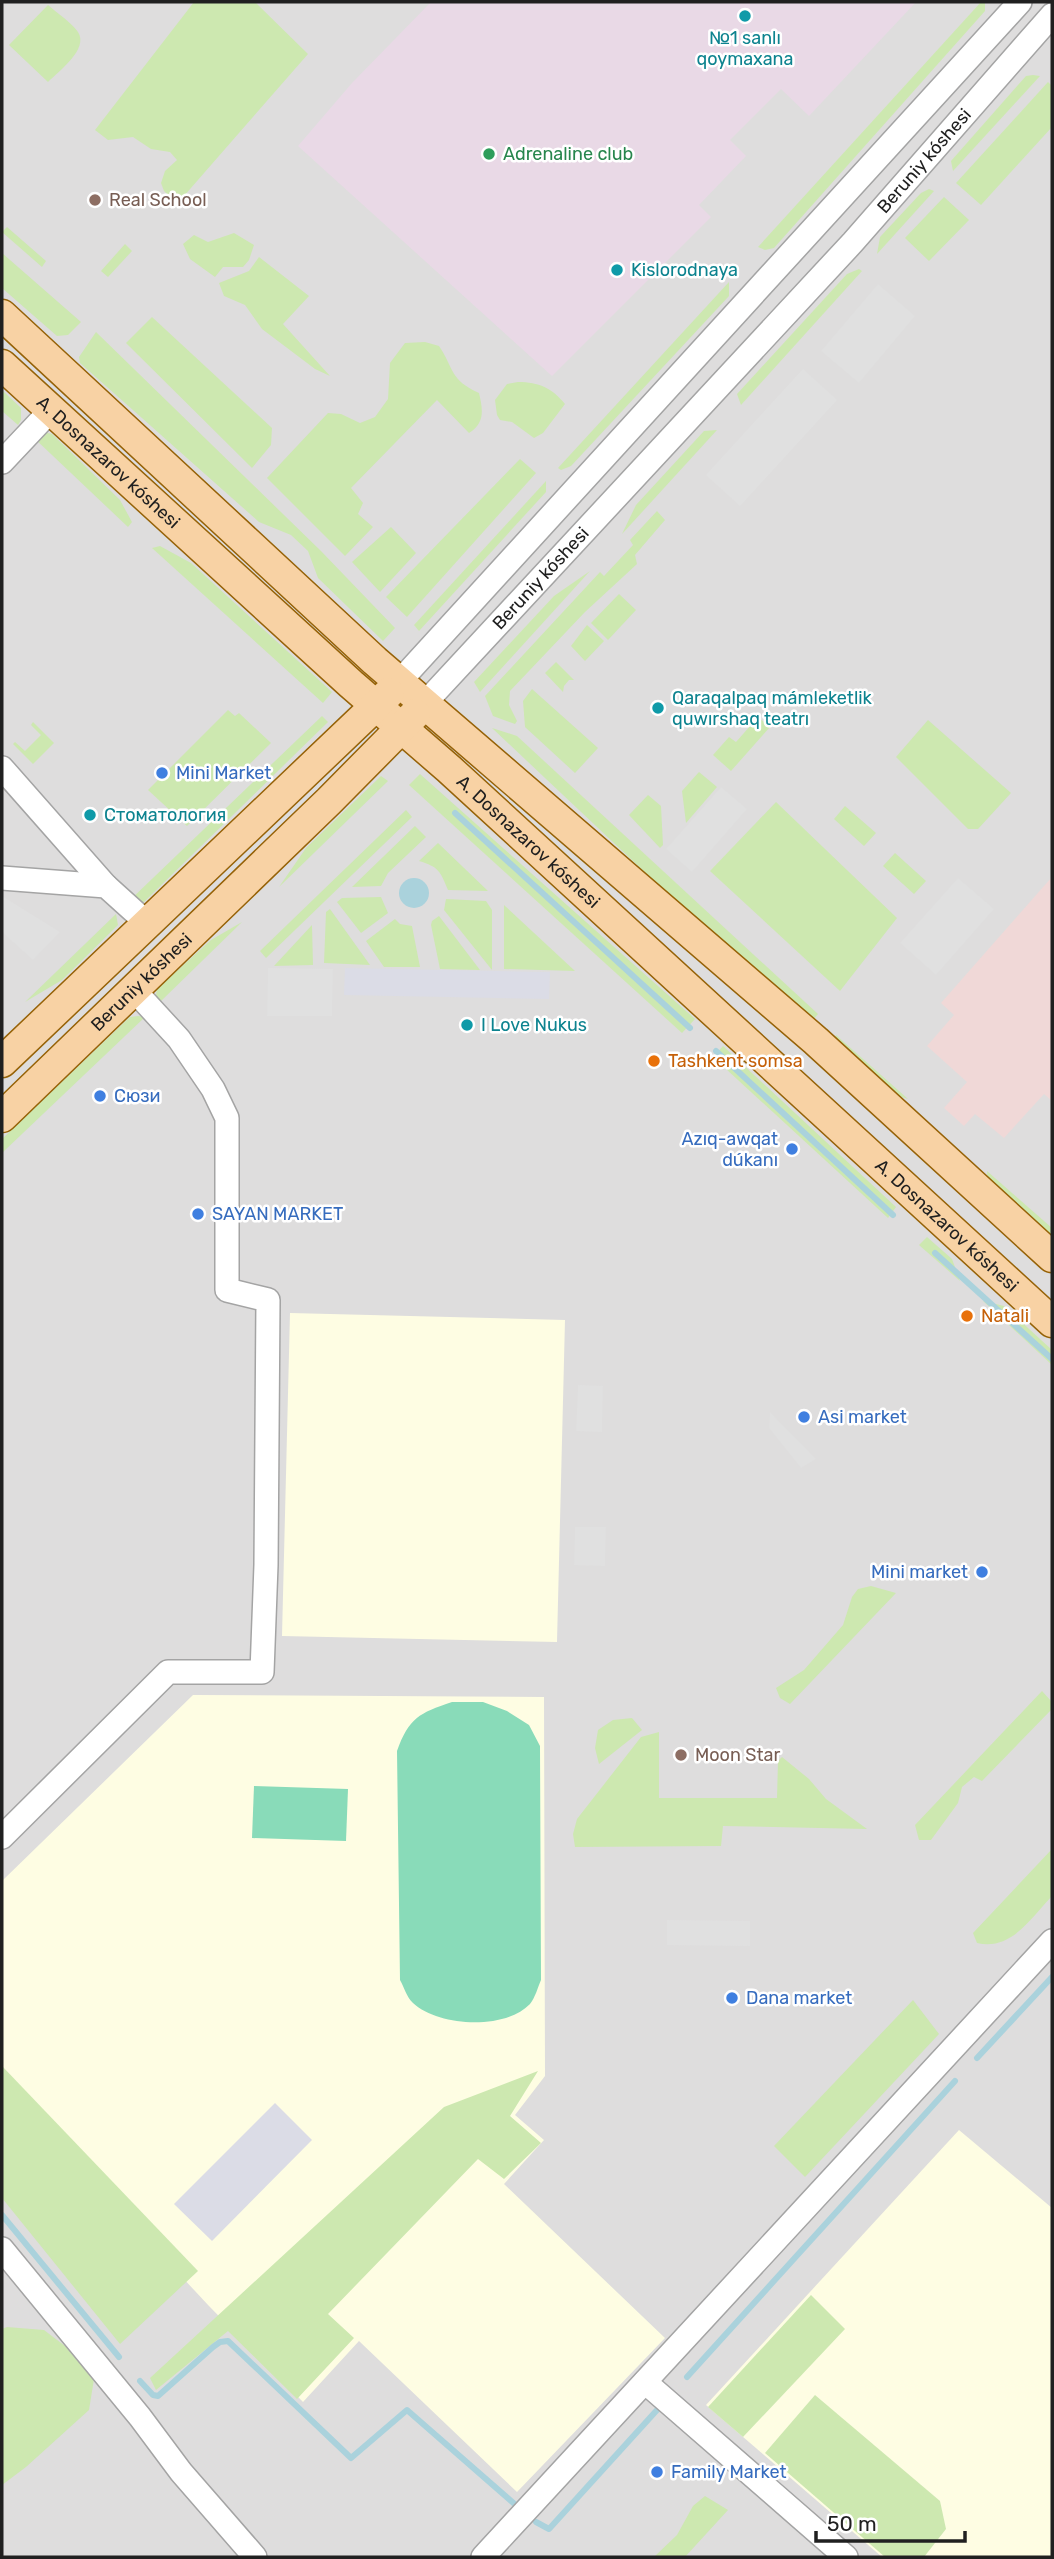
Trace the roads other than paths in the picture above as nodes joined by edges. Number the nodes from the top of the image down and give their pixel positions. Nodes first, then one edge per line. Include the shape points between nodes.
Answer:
1 (1020, 2) edge
2 (1052, 15) edge
3 (2, 315) edge
4 (2, 365) edge
5 (51, 410) junction
6 (2, 462) edge
7 (444, 633) junction
8 (364, 650) junction
9 (469, 657) junction
10 (341, 675) junction
11 (400, 681) junction
12 (425, 704) junction
13 (375, 705) junction
14 (402, 728) junction
15 (341, 739) junction
16 (470, 741) junction
17 (368, 764) junction
18 (2, 768) edge
19 (449, 769) junction
20 (2, 878) edge
21 (106, 886) junction
22 (147, 923) junction
23 (134, 990) junction
24 (2, 1062) edge
25 (2, 1117) edge
26 (1052, 1257) edge
27 (1052, 1322) edge
28 (2, 1838) edge
29 (1052, 1941) edge
30 (2, 2249) edge
31 (645, 2382) junction
32 (242, 2553) edge
33 (483, 2557) edge
34 (846, 2557) edge

1 - 7 street, Beruniy kóshesi
2 - 9 street, Beruniy kóshesi via 853,242
3 - 8 main road, A. Dosnazarov kóshesi
4 - 5 main road, A. Dosnazarov kóshesi
5 - 6 street
5 - 10 main road, A. Dosnazarov kóshesi
7 - 9 street via 449,654
7 - 11 street, Beruniy kóshesi
8 - 10 main road via 366,661 360,671
8 - 11 main road, A. Dosnazarov kóshesi
9 - 12 street, Beruniy kóshesi
10 - 13 main road, A. Dosnazarov kóshesi
11 - 12 main road, A. Dosnazarov kóshesi
11 - 13 main road, Beruniy kóshesi
12 - 14 main road, Beruniy kóshesi
12 - 16 main road, A. Dosnazarov kóshesi
13 - 14 main road, A. Dosnazarov kóshesi
13 - 15 main road, Beruniy kóshesi
14 - 17 main road, Beruniy kóshesi
14 - 19 main road, A. Dosnazarov kóshesi
15 - 17 main road via 357,744
15 - 22 main road, Beruniy kóshesi
16 - 19 main road via 452,749
16 - 26 main road, A. Dosnazarov kóshesi via 816,1041
17 - 23 main road, Beruniy kóshesi
18 - 21 street
19 - 27 main road, A. Dosnazarov kóshesi
20 - 21 street
21 - 22 street
22 - 24 main road, Beruniy kóshesi
23 - 25 main road, Beruniy kóshesi
23 - 28 street via 179,1039 227,1118 227,1290 268,1300 262,1672 168,1672
29 - 31 street
30 - 32 street via 140,2417
31 - 33 street
31 - 34 street

